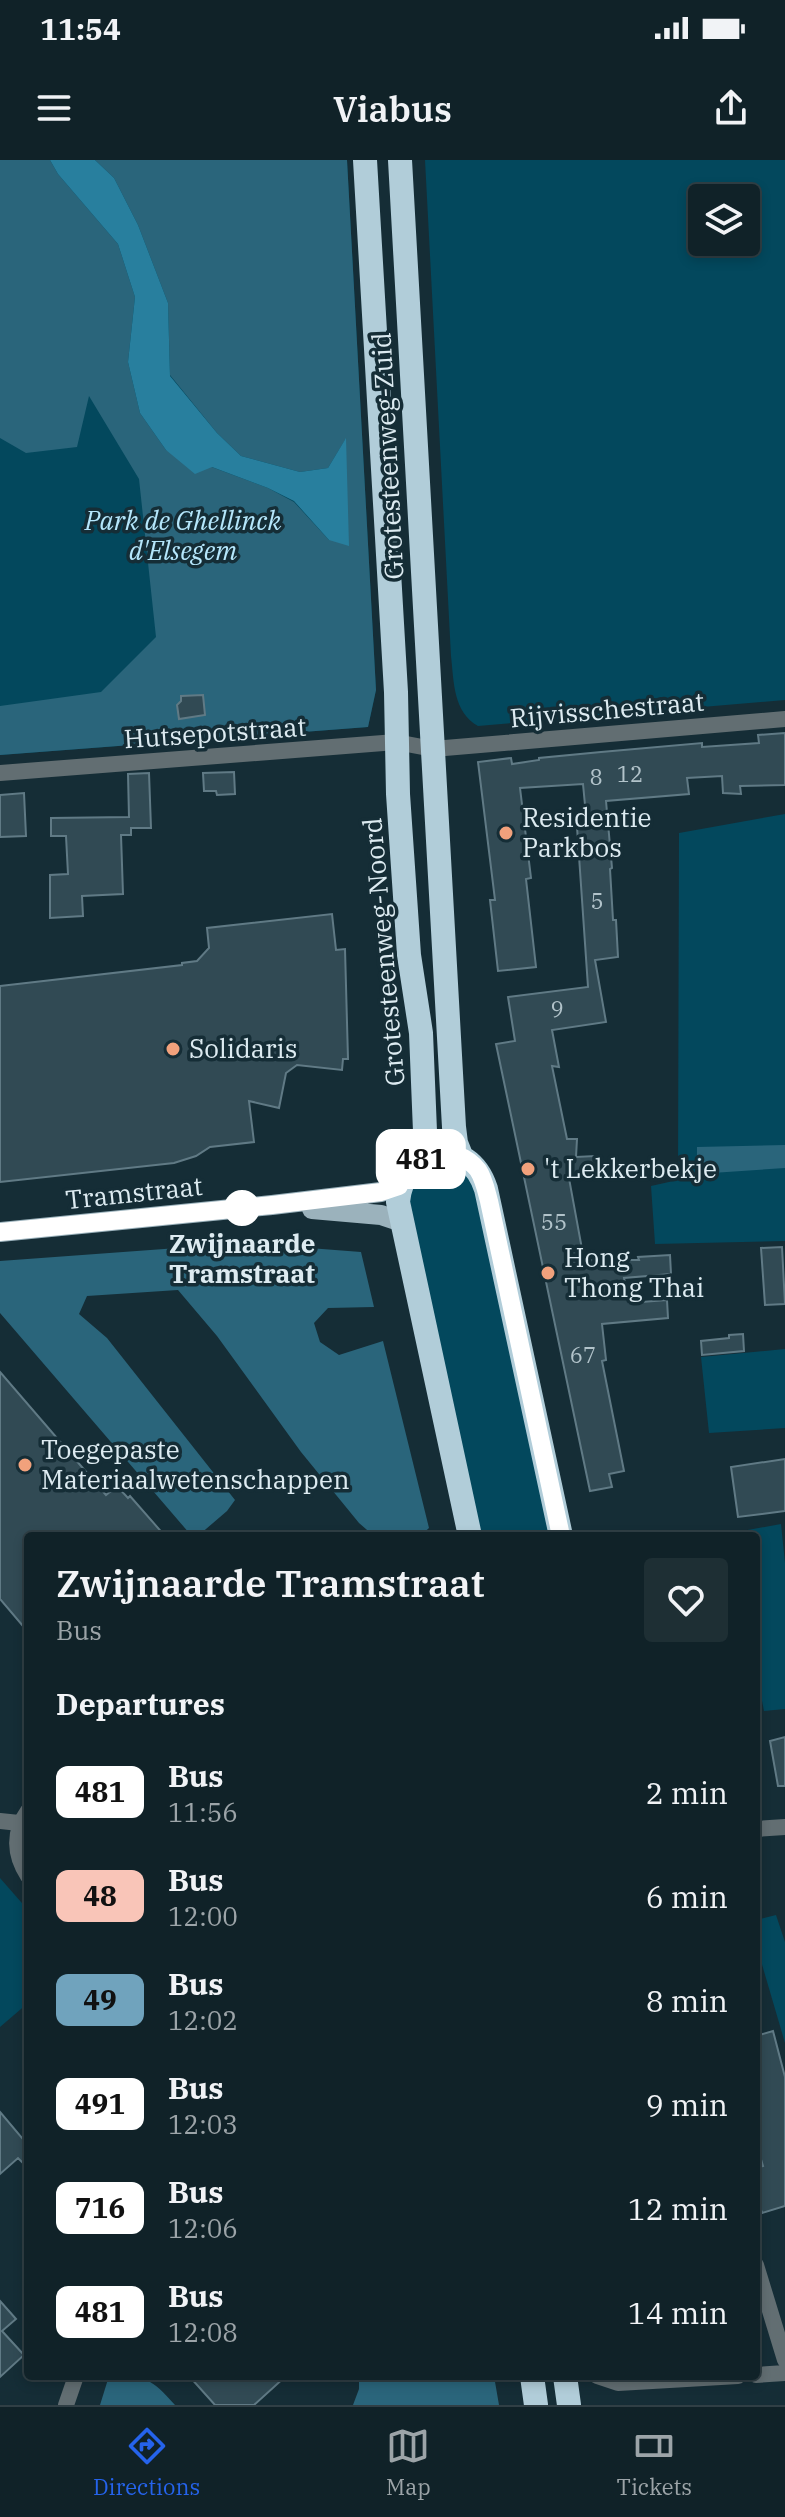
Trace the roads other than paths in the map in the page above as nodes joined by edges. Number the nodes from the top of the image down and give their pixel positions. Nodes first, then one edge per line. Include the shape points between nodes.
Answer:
1 (365, 160) edge
2 (400, 160) edge
3 (785, 719) edge
4 (396, 742) junction
5 (433, 749) junction
6 (0, 773) edge
7 (426, 1156) junction
8 (462, 1158) junction
9 (399, 1186) junction
10 (272, 1205) junction
11 (402, 1222) junction
12 (0, 1232) edge
13 (469, 1532) edge
14 (560, 1532) edge
15 (24, 1817) edge
16 (0, 1821) edge
17 (785, 1827) edge
18 (760, 1829) edge
19 (24, 1870) edge
20 (760, 2278) edge
21 (785, 2360) edge
22 (785, 2373) edge
23 (760, 2375) edge
24 (75, 2380) edge
25 (533, 2380) edge
26 (566, 2380) edge
27 (609, 2380) edge
28 (669, 2380) edge
29 (66, 2405) edge
30 (536, 2405) edge
31 (569, 2405) edge

1 - 4 highway, Grotesteenweg-Zuid
2 - 5 highway, Grotesteenweg-Zuid
3 - 5 street, Rijvisschestraat
4 - 5 street, Hutsepotstraat
4 - 6 street, Hutsepotstraat
4 - 7 highway, Grotesteenweg-Noord
5 - 8 highway via 454,1127
7 - 8 highway
7 - 9 highway via 408,1169
8 - 14 highway via 483,1178
9 - 10 main road, Tramstraat
9 - 11 highway
10 - 11 main road, Tramstraat via 381,1215
10 - 12 main road, Tramstraat
11 - 13 highway
15 - 16 street
15 - 19 street via 16,1849
17 - 18 street
20 - 21 street
22 - 23 street
24 - 29 street
25 - 30 highway
26 - 31 highway
27 - 28 street

